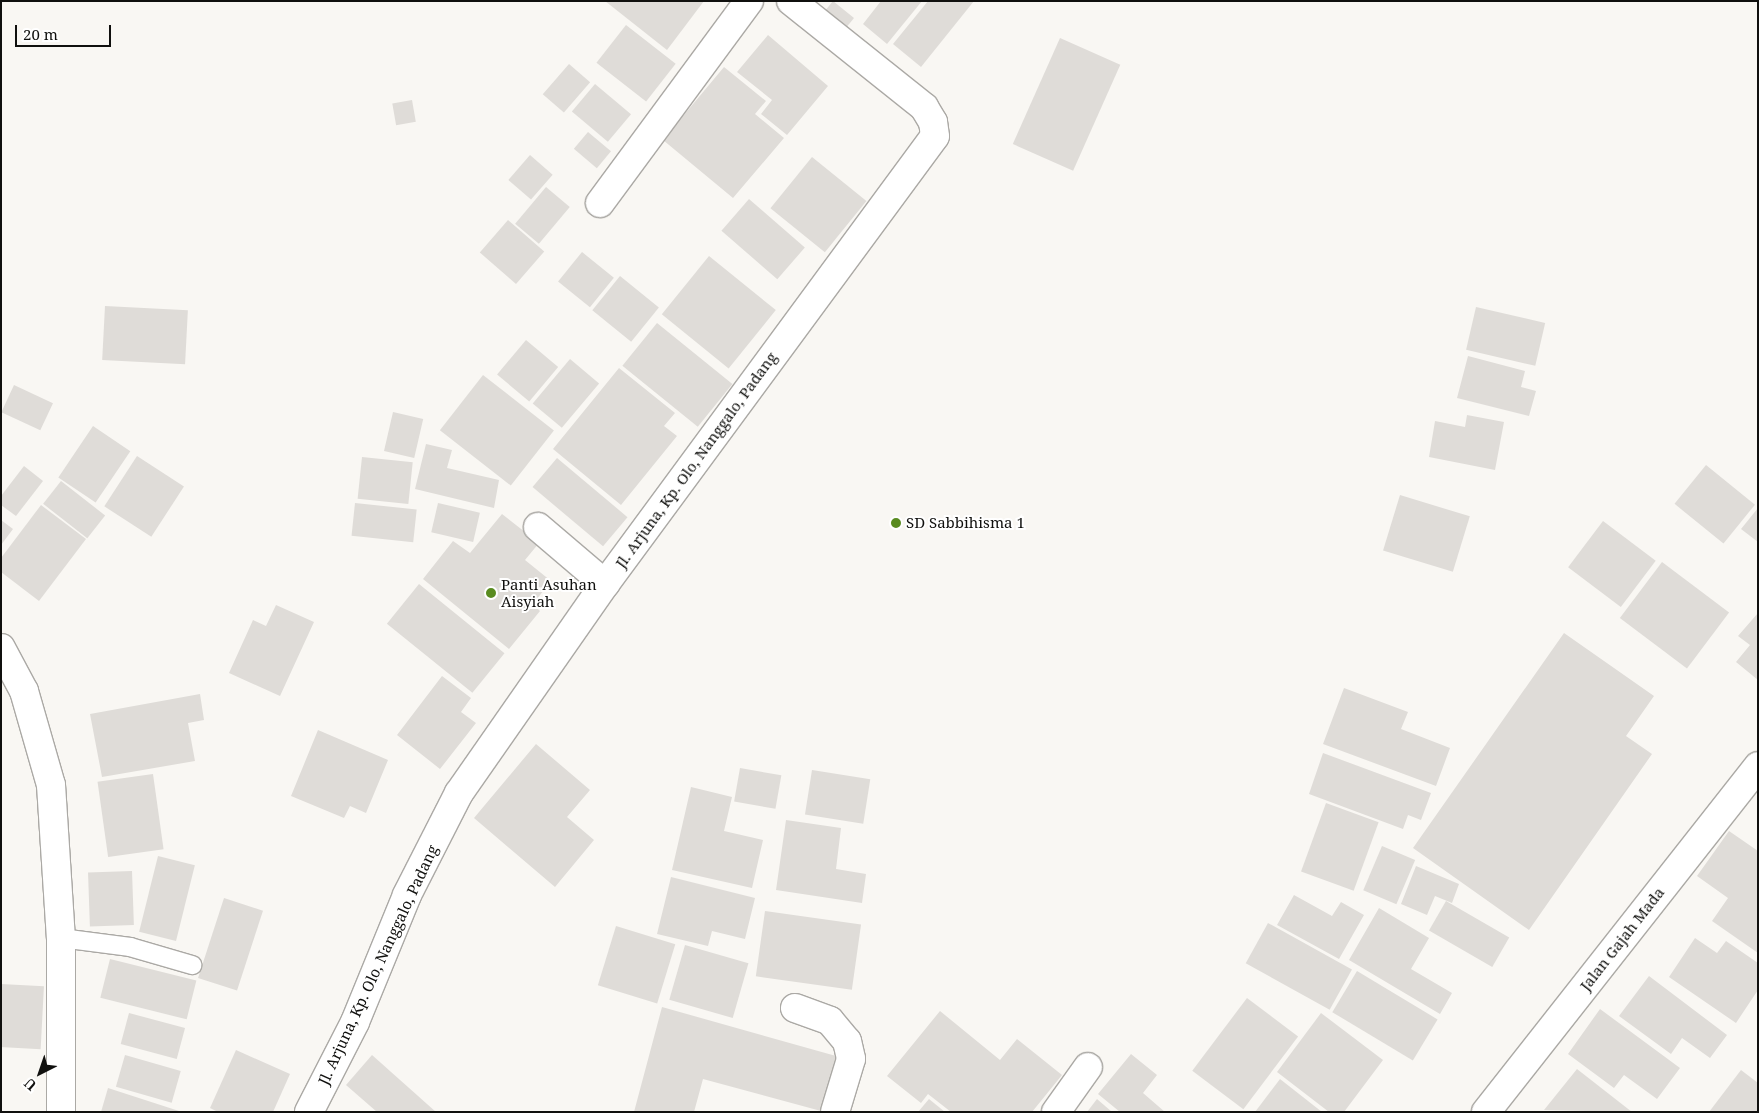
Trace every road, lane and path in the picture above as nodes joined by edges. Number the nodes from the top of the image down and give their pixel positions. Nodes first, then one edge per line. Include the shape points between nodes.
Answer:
1 (749, 1) edge
2 (790, 1) edge
3 (600, 203) dead end
4 (538, 527) dead end
5 (605, 584) junction
6 (1, 648) edge
7 (1758, 766) edge
8 (61, 938) junction
9 (192, 965) dead end
10 (795, 1008) dead end
11 (1088, 1067) dead end
12 (61, 1112) edge
13 (309, 1112) edge
14 (835, 1112) edge
15 (1056, 1112) edge
16 (1486, 1112) edge

1 - 3 street
2 - 5 street, Jl. Arjuna, Kp. Olo, Nanggalo, Padang via 924,107 933,122 935,136
4 - 5 street
5 - 13 street, Jl. Arjuna, Kp. Olo, Nanggalo, Padang via 459,793 407,895 355,1022
6 - 8 street via 24,691 51,785
7 - 16 street, Jalan Gajah Mada
8 - 9 lane via 130,947
8 - 12 street
10 - 14 street via 830,1021 847,1041 851,1059
11 - 15 street

